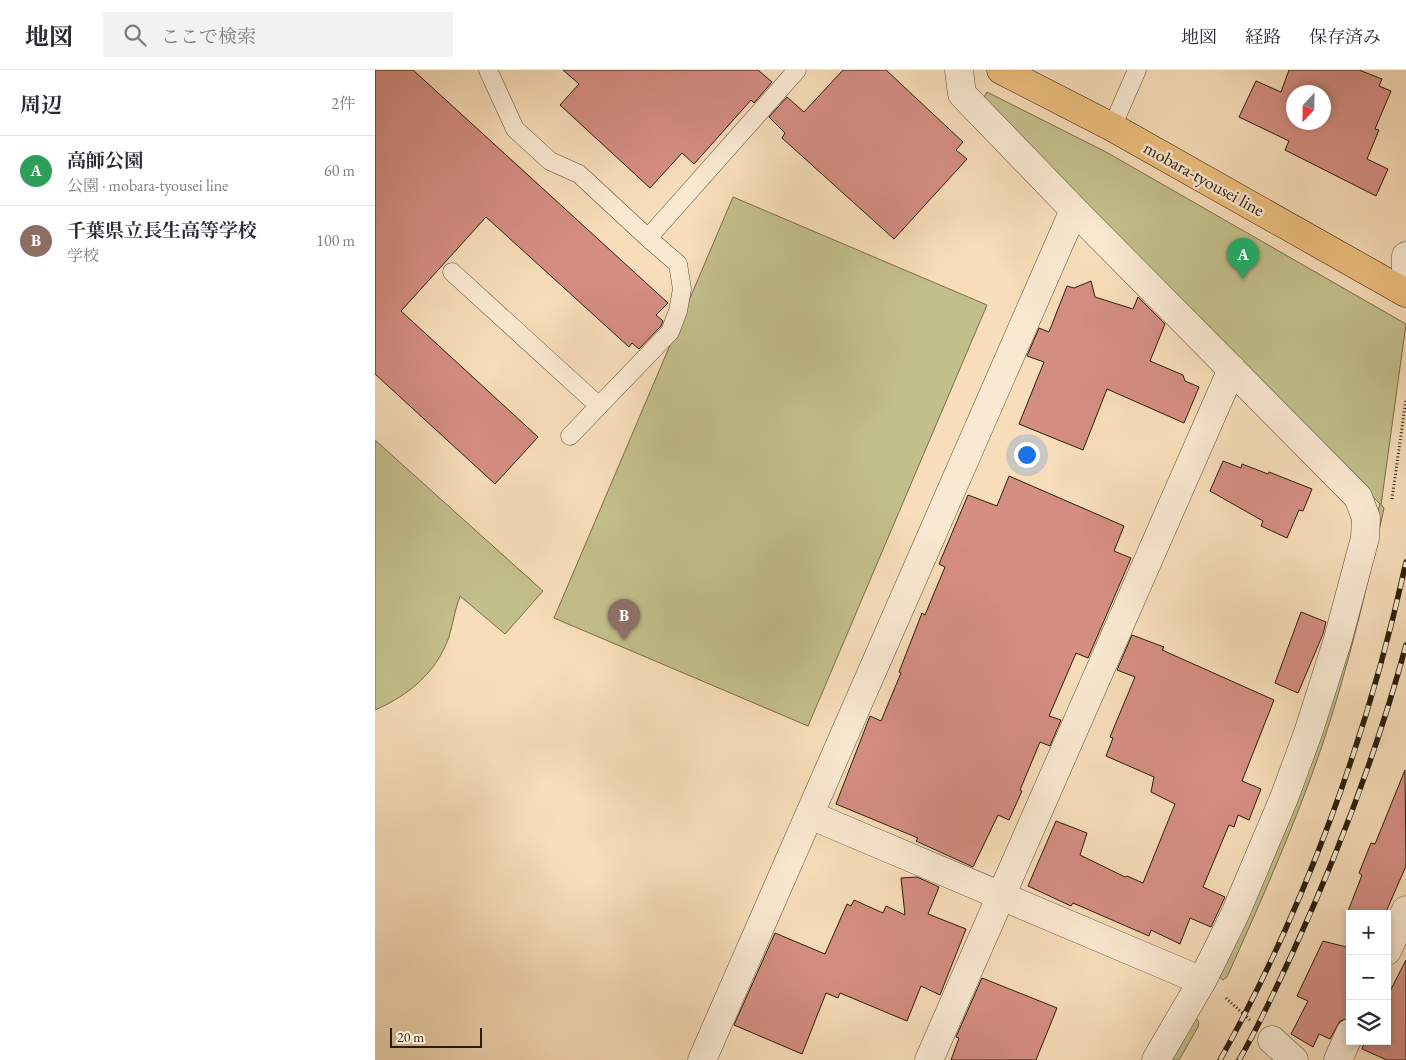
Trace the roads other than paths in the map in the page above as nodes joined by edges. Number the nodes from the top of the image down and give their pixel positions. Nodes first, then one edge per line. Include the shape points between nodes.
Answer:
1 (488, 70) edge
2 (797, 70) edge
3 (959, 70) edge
4 (1001, 70) edge
5 (1137, 70) edge
6 (1112, 127) junction
7 (1073, 210) junction
8 (648, 238) junction
9 (1406, 256) edge
10 (453, 272) dead end
11 (1406, 280) edge
12 (1406, 293) edge
13 (1231, 369) junction
14 (599, 406) junction
15 (570, 436) dead end
16 (810, 815) junction
17 (1001, 895) junction
18 (1406, 910) edge
19 (1391, 942) edge
20 (1212, 988) junction
21 (1271, 1040) road end
22 (1346, 1042) edge
23 (702, 1060) edge
24 (929, 1060) edge
25 (1157, 1060) edge
26 (1294, 1060) edge
27 (1338, 1060) edge

1 - 8 lane via 515,129 551,161 579,174
2 - 8 lane
3 - 7 street via 962,94
4 - 6 main road, mobara-tyousei line
5 - 6 lane
6 - 12 main road, mobara-tyousei line
7 - 13 street
7 - 16 street
8 - 14 lane via 678,264 682,289 678,311 670,332
9 - 11 street
10 - 14 lane
13 - 17 street
13 - 20 street via 1358,497 1366,518 1365,538 1322,692 1284,798 1235,914
14 - 15 lane
16 - 17 street
16 - 23 street
17 - 20 street
17 - 24 street
18 - 19 street
20 - 25 street
21 - 26 street
22 - 27 street

